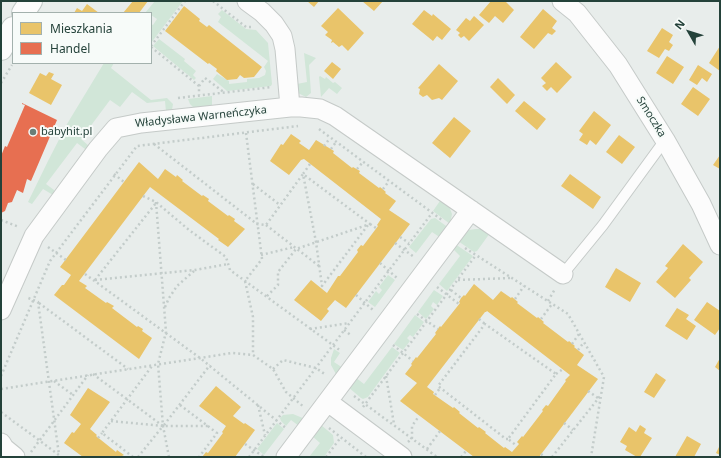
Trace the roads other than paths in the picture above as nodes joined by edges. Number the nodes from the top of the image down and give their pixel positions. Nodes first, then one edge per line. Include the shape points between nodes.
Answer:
1 (31, 1) edge
2 (247, 1) edge
3 (562, 1) edge
4 (24, 12) edge
5 (12, 30) edge
6 (1, 49) edge
7 (290, 107) junction
8 (665, 140) junction
9 (472, 210) junction
10 (720, 245) edge
11 (564, 274) joint
12 (1, 310) edge
13 (328, 402) junction
14 (1, 443) edge
15 (15, 457) edge
16 (286, 457) edge
17 (402, 457) edge

1 - 4 main road
2 - 7 street via 262,12 282,36
3 - 8 street, Smoczka via 577,13 618,65
5 - 6 main road
7 - 9 street, Władysława Warneńczyka via 320,109 335,116
7 - 12 street, Władysława Warneńczyka via 116,128 34,236
8 - 10 street, Smoczka via 701,204
8 - 11 lane
9 - 11 street, Władysława Warneńczyka
9 - 13 street
13 - 16 street
13 - 17 street
14 - 15 street

